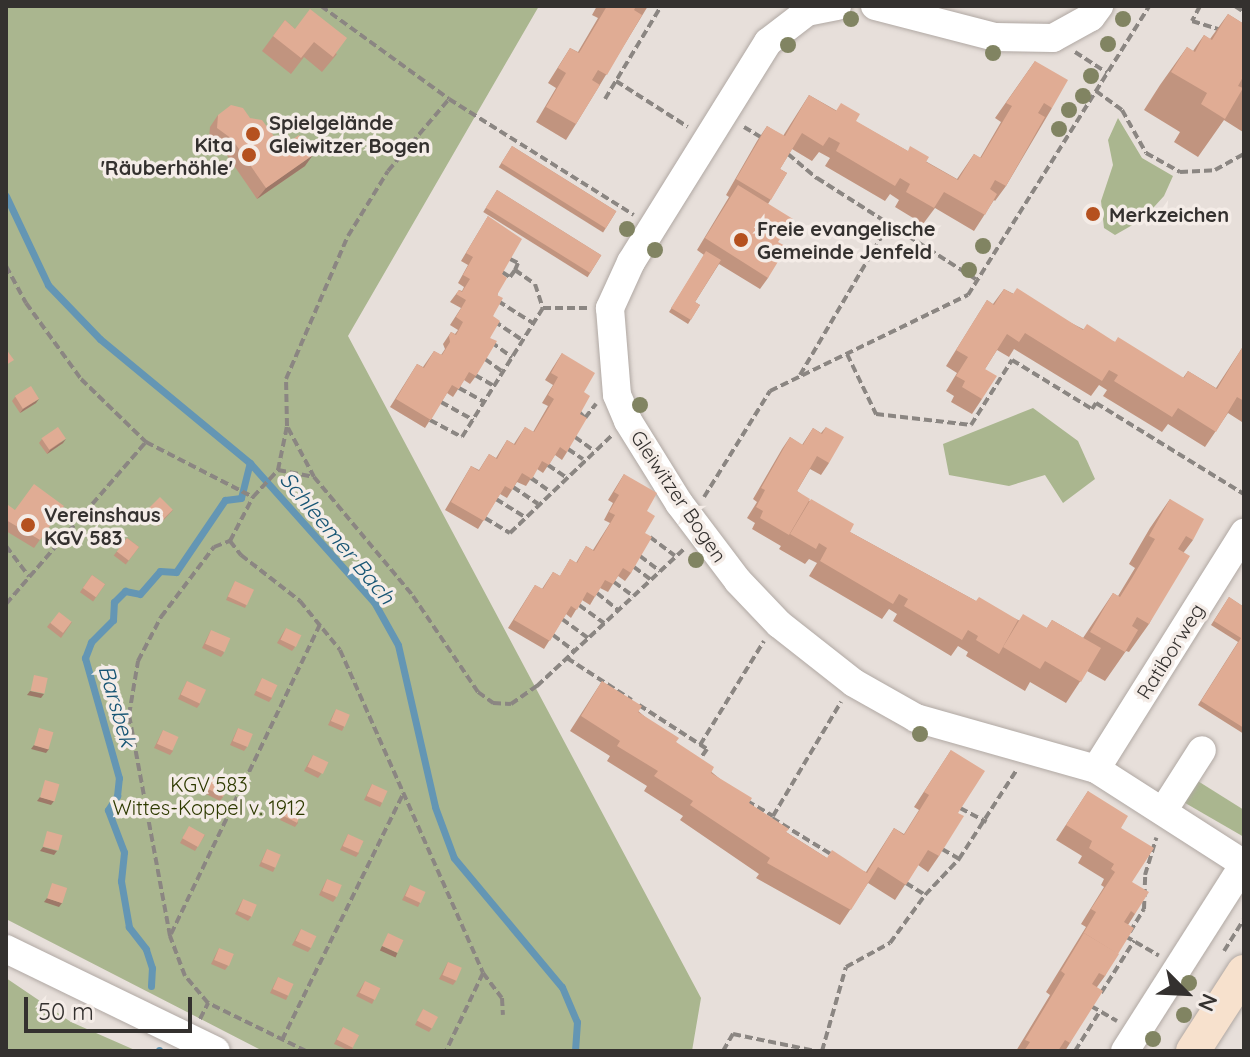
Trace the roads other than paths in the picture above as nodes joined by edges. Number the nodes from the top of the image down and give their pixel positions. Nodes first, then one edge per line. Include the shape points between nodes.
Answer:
1 (837, 6) edge
2 (875, 6) edge
3 (1099, 6) edge
4 (1244, 533) edge
5 (1202, 750) dead end
6 (1096, 769) junction
7 (1163, 811) junction
8 (1244, 864) edge
9 (6, 949) edge
10 (1244, 972) edge
11 (1131, 1042) edge
12 (216, 1051) edge
13 (1193, 1051) edge

1 - 6 street, Gleiwitzer Bogen via 807,12 768,42 631,262 610,308 617,395 695,527 779,624 854,683 916,718
2 - 3 street via 995,37 1053,38 1091,17
4 - 6 street, Ratiborweg via 1213,603
5 - 7 street
6 - 7 street, Gleiwitzer Bogen
7 - 8 street, Gleiwitzer Bogen
8 - 11 street
9 - 12 street
10 - 13 main road

